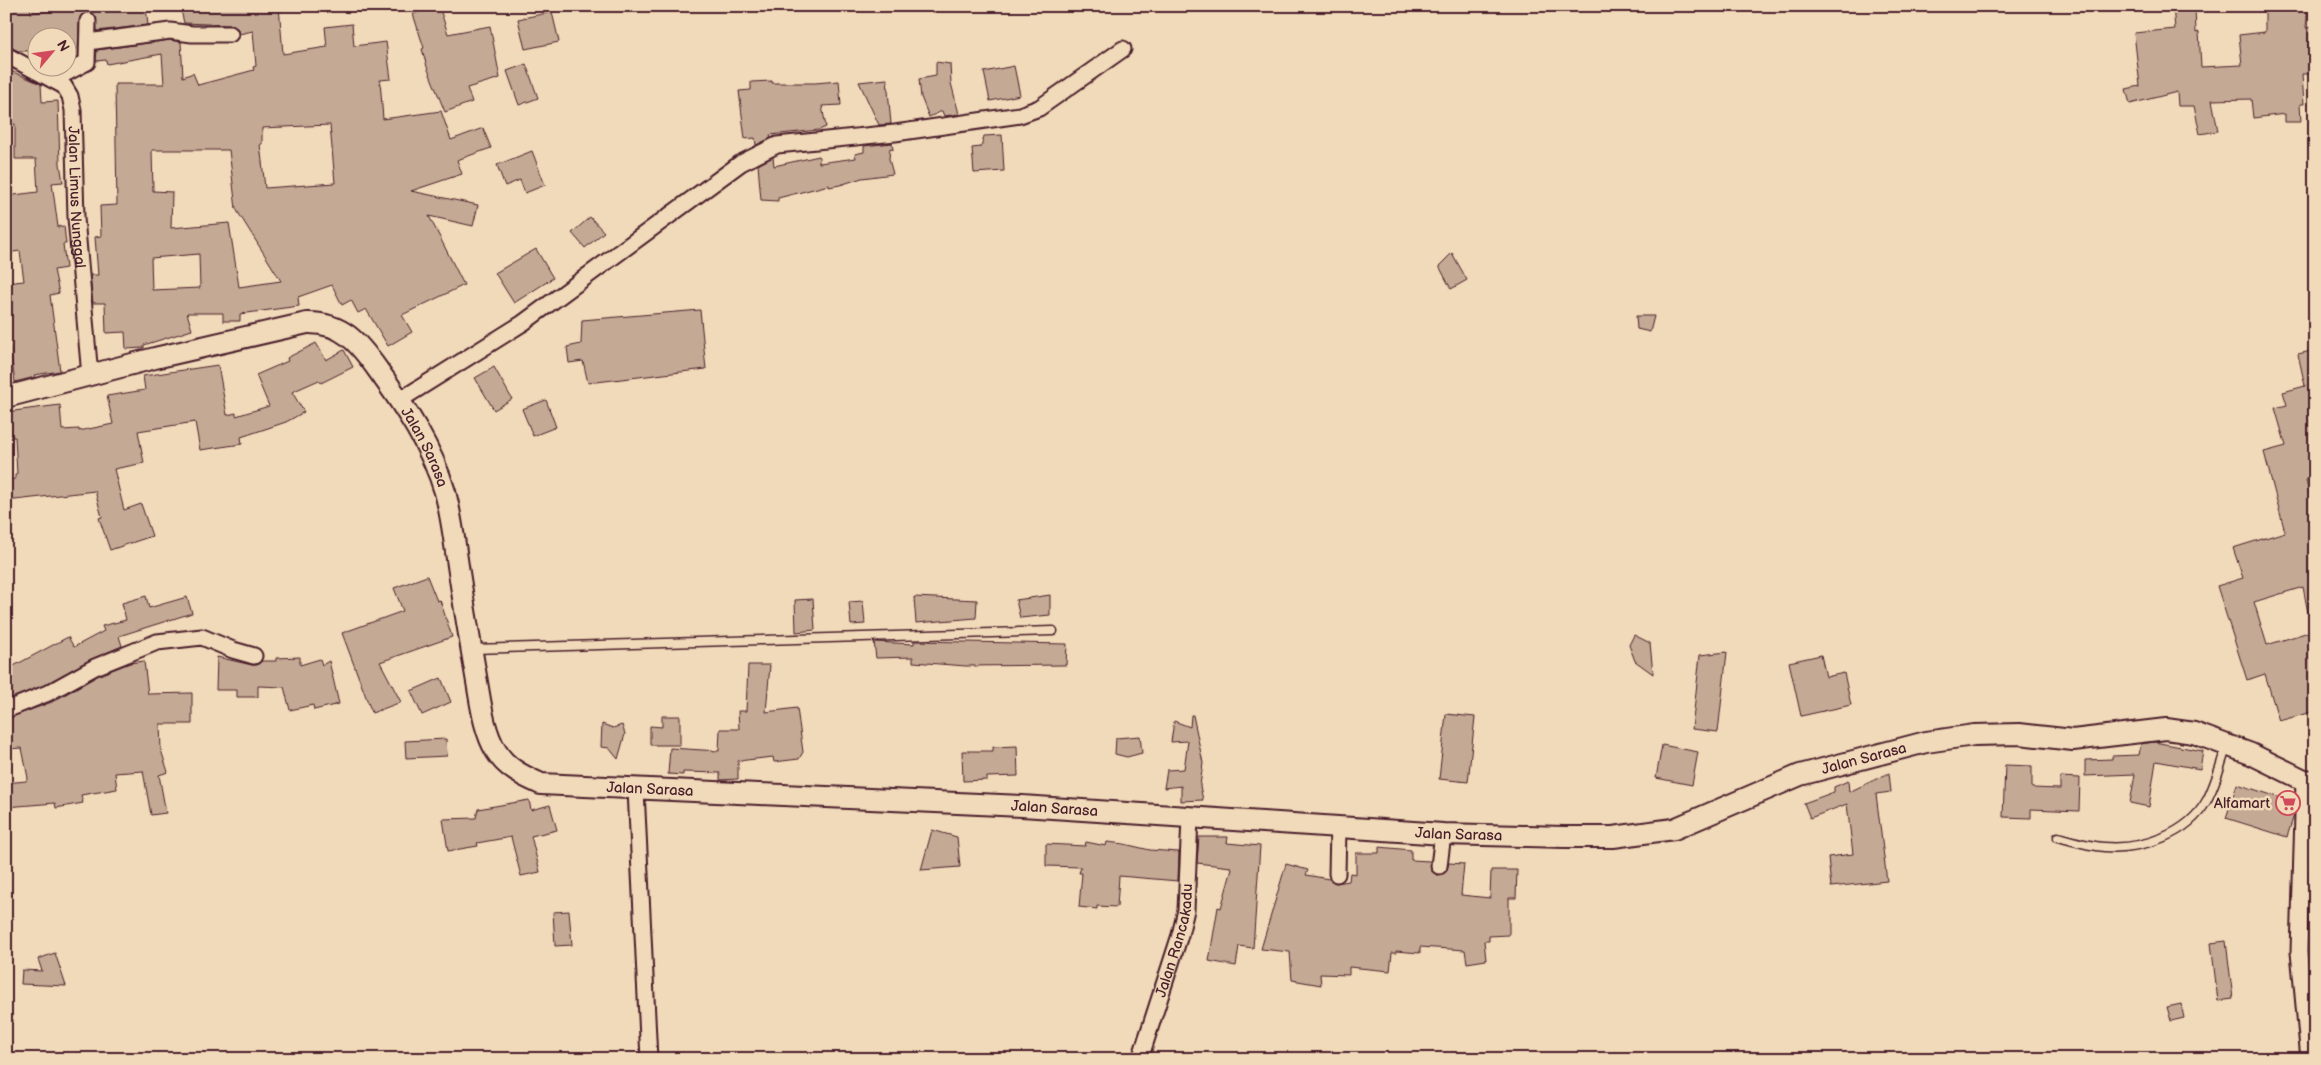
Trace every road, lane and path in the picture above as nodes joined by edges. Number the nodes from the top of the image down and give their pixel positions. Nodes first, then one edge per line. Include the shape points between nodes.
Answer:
1 (88, 21) dead end
2 (230, 34) dead end
3 (88, 42) junction
4 (1123, 49) dead end
5 (6, 54) edge
6 (54, 80) junction
7 (90, 376) junction
8 (6, 397) edge
9 (400, 400) junction
10 (1053, 631) dead end
11 (471, 649) junction
12 (254, 656) dead end
13 (6, 710) edge
14 (2227, 745) junction
15 (2310, 780) edge
16 (636, 790) junction
17 (1190, 818) junction
18 (1338, 828) junction
19 (1443, 834) junction
20 (2058, 837) dead end
21 (1439, 866) dead end
22 (1337, 874) dead end
23 (649, 1059) edge
24 (1140, 1059) edge
25 (2309, 1059) edge

1 - 3 street
2 - 3 street via 170,31
3 - 6 street via 87,62
4 - 9 street via 1039,108 1020,115 778,145 760,152 523,323
5 - 6 street, Jalan Limus Nunggal
6 - 7 street, Jalan Limus Nunggal via 67,90 72,110 76,218
7 - 8 street, Jalan Sarasa
7 - 9 street, Jalan Sarasa via 322,322 349,336 365,352
9 - 11 street, Jalan Sarasa via 436,466 445,493
10 - 11 lane
11 - 16 street, Jalan Sarasa via 488,734 496,752 507,765 541,784
12 - 13 street via 202,637 158,642 95,667 48,693
14 - 15 street, Jalan Sarasa
14 - 19 street, Jalan Sarasa via 2194,733 2166,729 2073,740 2019,734 1974,734 1926,742 1800,776 1674,829 1613,837
14 - 20 lane via 2207,799 2198,812 2186,824 2161,839 2132,847 2102,847
15 - 25 street via 2299,952
16 - 17 street, Jalan Sarasa via 1022,806
16 - 23 street
17 - 18 street, Jalan Sarasa
17 - 24 street, Jalan Rancakadu via 1186,910
18 - 19 street, Jalan Sarasa
18 - 22 street
19 - 21 street

